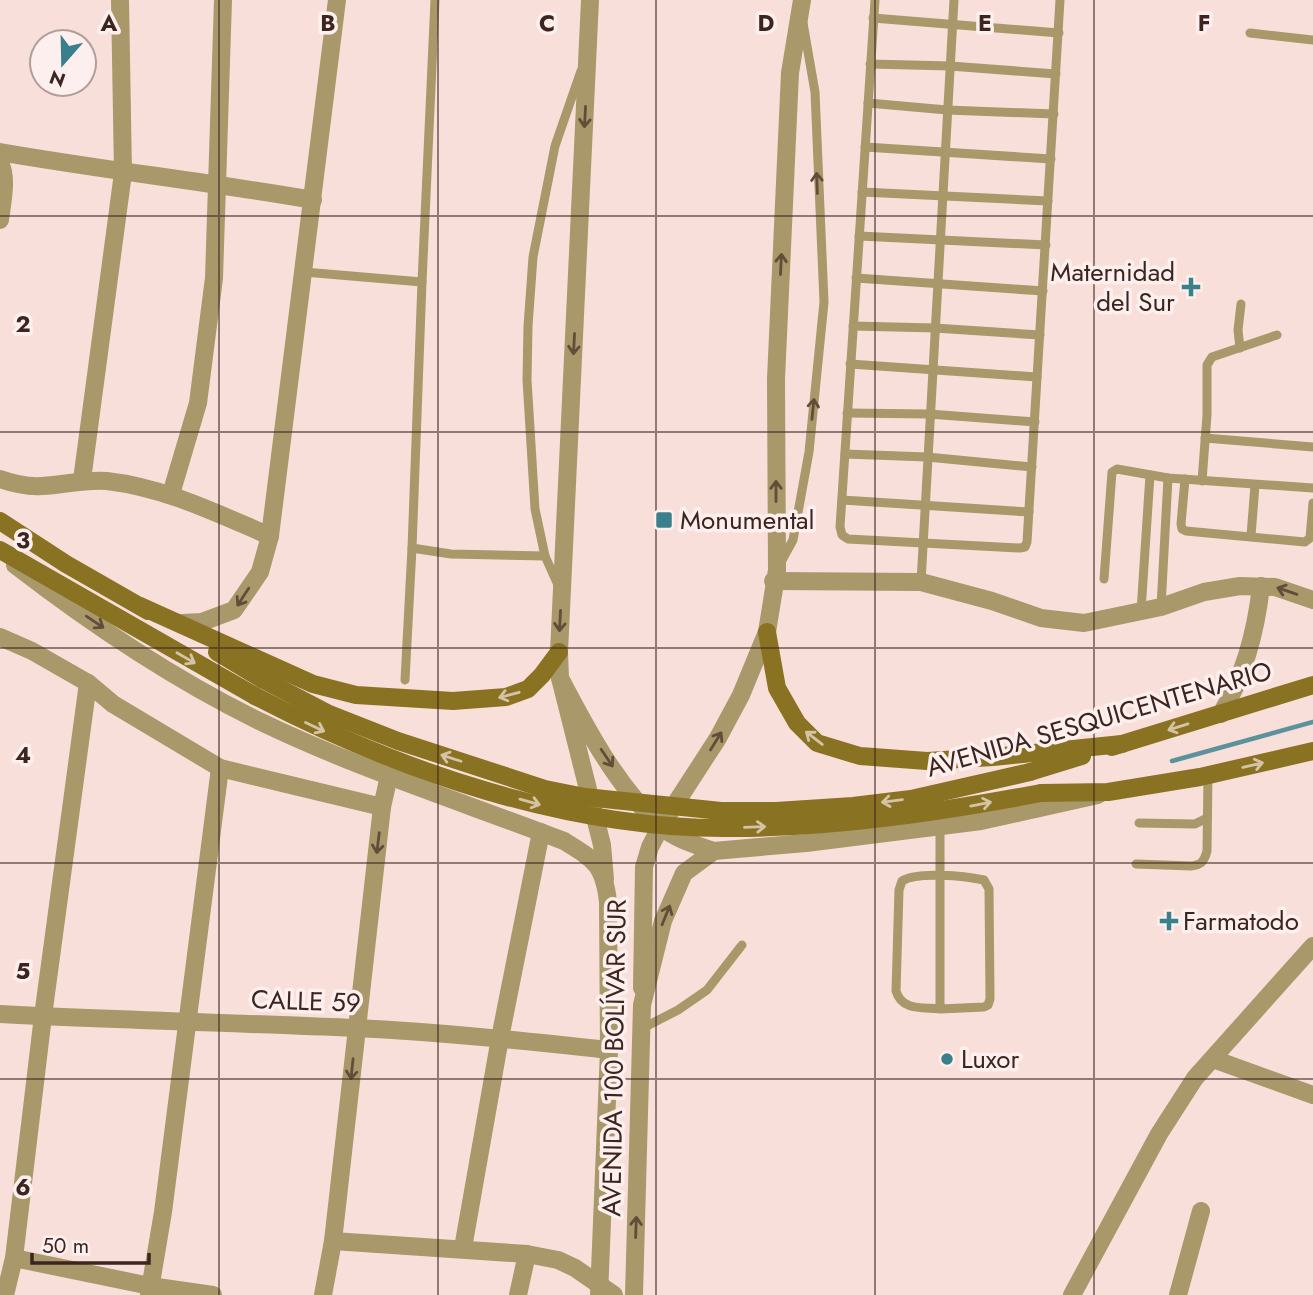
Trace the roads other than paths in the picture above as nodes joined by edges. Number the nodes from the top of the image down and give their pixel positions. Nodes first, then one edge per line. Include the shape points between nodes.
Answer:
1 (120, 0) edge
2 (223, 0) edge
3 (337, 0) edge
4 (435, 0) edge
5 (590, 0) edge
6 (875, 0) edge
7 (954, 0) edge
8 (1060, 0) edge
9 (801, 3) edge
10 (873, 18) junction
11 (953, 25) junction
12 (1059, 33) junction
13 (1250, 33) dead end
14 (1313, 40) edge
15 (588, 54) junction
16 (870, 64) junction
17 (950, 66) junction
18 (1056, 74) junction
19 (868, 103) junction
20 (947, 110) junction
21 (1054, 114) junction
22 (865, 147) junction
23 (0, 152) edge
24 (945, 153) junction
25 (1051, 159) junction
26 (0, 163) edge
27 (123, 173) junction
28 (219, 184) junction
29 (862, 192) junction
30 (942, 195) junction
31 (313, 201) junction
32 (1048, 201) junction
33 (0, 220) edge
34 (859, 236) junction
35 (940, 239) junction
36 (1046, 245) junction
37 (304, 272) junction
38 (856, 278) junction
39 (422, 282) junction
40 (937, 282) junction
41 (1043, 290) junction
42 (1241, 303) dead end
43 (853, 326) junction
44 (935, 328) junction
45 (1040, 335) junction
46 (1277, 335) dead end
47 (1240, 348) junction
48 (850, 364) junction
49 (932, 370) junction
50 (1037, 377) junction
51 (847, 414) junction
52 (929, 414) junction
53 (1035, 422) junction
54 (1205, 439) junction
55 (1313, 447) edge
56 (845, 454) junction
57 (927, 457) junction
58 (1032, 467) junction
59 (1150, 475) junction
60 (1168, 478) junction
61 (1185, 479) junction
62 (0, 480) edge
63 (82, 480) junction
64 (1202, 481) junction
65 (1255, 485) junction
66 (1313, 488) edge
67 (171, 494) junction
68 (842, 500) junction
69 (1313, 503) edge
70 (924, 504) junction
71 (1029, 512) junction
72 (0, 521) edge
73 (270, 536) junction
74 (1251, 536) junction
75 (922, 544) junction
76 (412, 548) junction
77 (1145, 550) junction
78 (0, 551) edge
79 (1164, 551) junction
80 (545, 556) junction
81 (775, 576) junction
82 (1104, 579) dead end
83 (921, 582) junction
84 (1261, 586) junction
85 (562, 593) junction
86 (1313, 600) edge
87 (140, 606) junction
88 (1161, 607) junction
89 (1141, 611) junction
90 (182, 623) junction
91 (767, 632) junction
92 (0, 638) edge
93 (559, 652) junction
94 (560, 678) junction
95 (405, 680) dead end
96 (88, 683) junction
97 (1313, 685) edge
98 (1221, 714) junction
99 (1122, 744) junction
100 (1313, 751) edge
101 (220, 768) junction
102 (1208, 775) junction
103 (389, 776) junction
104 (1108, 792) junction
105 (382, 807) junction
106 (1207, 818) junction
107 (1139, 823) dead end
108 (661, 826) junction
109 (940, 826) junction
110 (541, 832) junction
111 (714, 851) junction
112 (1136, 864) dead end
113 (940, 877) junction
114 (605, 878) junction
115 (742, 946) dead end
116 (1313, 946) edge
117 (642, 1005) junction
118 (940, 1009) junction
119 (0, 1014) edge
120 (43, 1016) junction
121 (188, 1023) junction
122 (357, 1028) junction
123 (641, 1029) junction
124 (500, 1038) junction
125 (609, 1049) junction
126 (1213, 1059) junction
127 (1313, 1095) edge
128 (1201, 1211) dead end
129 (332, 1241) junction
130 (463, 1248) junction
131 (527, 1254) junction
132 (14, 1258) junction
133 (149, 1291) edge
134 (605, 1292) edge
135 (5, 1295) edge
136 (214, 1295) edge
137 (323, 1295) edge
138 (518, 1295) edge
139 (634, 1295) edge
140 (1072, 1295) edge
141 (1178, 1295) edge

1 - 27 street
2 - 28 street
3 - 31 street
4 - 39 lane
5 - 15 street
6 - 10 lane
7 - 11 lane
8 - 12 lane
81 -> 9 street, AVENIDA 100 BOLÍVAR SUR via 776,379 790,73
81 -> 9 lane via 793,540 808,452 824,302 815,92
10 - 11 lane
10 - 16 lane
11 - 12 lane
11 - 17 lane
12 - 18 lane
13 - 14 lane
15 - 80 lane via 555,146 533,257 527,380 535,509
15 -> 85 street
16 - 17 lane
16 - 19 lane
17 - 18 lane
17 - 20 lane
18 - 21 lane
19 - 20 lane
19 - 22 lane
20 - 21 lane
20 - 24 lane
21 - 25 lane
22 - 24 lane
22 - 29 lane
23 - 27 street
24 - 25 lane
24 - 30 lane
25 - 32 lane
26 - 33 street via 4,192
27 - 28 street
27 - 63 street
28 - 31 street
28 - 67 street via 215,278 198,403
29 - 30 lane
29 - 34 lane
30 - 32 lane
30 - 35 lane
31 - 37 street
32 - 36 lane
34 - 35 lane
34 - 38 lane
35 - 36 lane
35 - 40 lane
36 - 41 lane
37 - 39 lane
37 - 73 street
38 - 40 lane
38 - 43 lane
39 - 76 lane
40 - 41 lane
40 - 44 lane
41 - 45 lane
42 - 47 lane
43 - 44 lane
43 - 48 lane
44 - 45 lane
44 - 49 lane
45 - 50 lane
46 - 47 lane
47 - 54 lane via 1212,357 1207,365
48 - 49 lane
48 - 51 lane
49 - 50 lane
49 - 52 lane
50 - 53 lane
51 - 52 lane
51 - 56 lane
52 - 53 lane
52 - 57 lane
53 - 58 lane
54 - 55 lane
54 - 64 lane
56 - 57 lane
56 - 68 lane
57 - 58 lane
57 - 70 lane
58 - 71 lane
59 - 60 lane
59 - 77 lane
59 - 82 lane via 1112,472
60 - 61 lane
60 - 79 lane
61 - 64 lane
61 - 74 lane via 1182,529
62 - 63 street via 43,486
63 - 67 street
64 - 65 lane
65 - 66 lane
65 - 74 lane
67 - 73 street
68 - 70 lane
68 - 75 lane via 840,527 848,539
69 - 74 lane via 1308,541
70 - 71 lane
70 - 75 lane
71 - 75 lane via 1025,547
72 - 87 main road, AVENIDA SESQUICENTENARIO
73 -> 90 street via 260,572 234,610 202,622
75 - 83 lane
76 - 80 lane via 451,554
76 - 95 lane
77 - 79 lane
77 - 89 lane
78 -> 103 street via 62,600 210,695
78 -> 104 main road, AVENIDA SESQUICENTENARIO, bridge via 316,728 392,760 546,807 624,821 733,828 939,812 1041,793
79 - 88 lane
80 - 85 lane
81 - 83 street
81 - 91 street, AVENIDA 100 BOLÍVAR SUR
83 - 89 street via 1041,618 1084,623
86 -> 84 street
84 - 88 street via 1204,592
84 - 98 street via 1249,651
85 -> 93 street
87 - 90 main road
99 -> 87 main road, AVENIDA SESQUICENTENARIO, bridge via 1030,772 911,799 853,806 721,811 584,797 545,789 398,741 327,713
88 - 89 street
93 -> 90 main road via 528,689 506,697 453,701 356,695 313,684
99 -> 91 main road via 927,761 860,756 817,743 797,723 777,688
108 -> 91 street, AVENIDA 100 BOLÍVAR SUR via 718,738
92 - 96 street
93 - 94 street
94 -> 108 street via 587,729 632,794
94 - 114 street, AVENIDA 100 BOLÍVAR SUR via 602,845
96 - 101 street via 125,712
96 - 120 street
97 - 98 main road, AVENIDA SESQUICENTENARIO
98 -> 99 main road, AVENIDA SESQUICENTENARIO
102 -> 100 main road, AVENIDA SESQUICENTENARIO
101 - 105 street
101 - 121 street
102 - 104 main road, AVENIDA SESQUICENTENARIO
102 - 106 lane
103 - 105 street
103 - 110 street
104 - 109 street
105 -> 122 street
106 - 107 lane via 1195,824
106 - 112 lane via 1207,851 1199,865
108 - 111 street
108 - 117 street, AVENIDA 100 BOLÍVAR SUR via 644,867
109 - 111 street
109 - 113 lane
110 - 114 street via 589,856
110 - 124 street
117 -> 111 street via 663,921 684,873
113 - 118 lane
113 - 118 lane via 910,876 902,881 897,992 906,1006
113 - 118 lane via 984,880 989,889 990,999 984,1007
114 - 125 street, AVENIDA 100 BOLÍVAR SUR
115 - 123 lane via 707,990
116 - 126 street
117 - 123 street, AVENIDA 100 BOLÍVAR SUR
119 - 120 street, CALLE 59
120 - 121 street, CALLE 59
120 - 132 street
121 - 122 street, CALLE 59
121 - 133 street
122 - 124 street, CALLE 59
122 -> 129 street
139 -> 123 street, AVENIDA 100 BOLÍVAR SUR
124 - 125 street, CALLE 59
124 - 130 street
125 - 134 street, AVENIDA 100 BOLÍVAR SUR
126 - 127 street
126 - 140 street via 1195,1078 1159,1134
128 - 141 street
129 - 130 street
129 - 137 street
130 - 131 street
131 - 134 street via 558,1260
131 - 138 street
132 - 133 street
132 - 135 street
133 - 136 street

